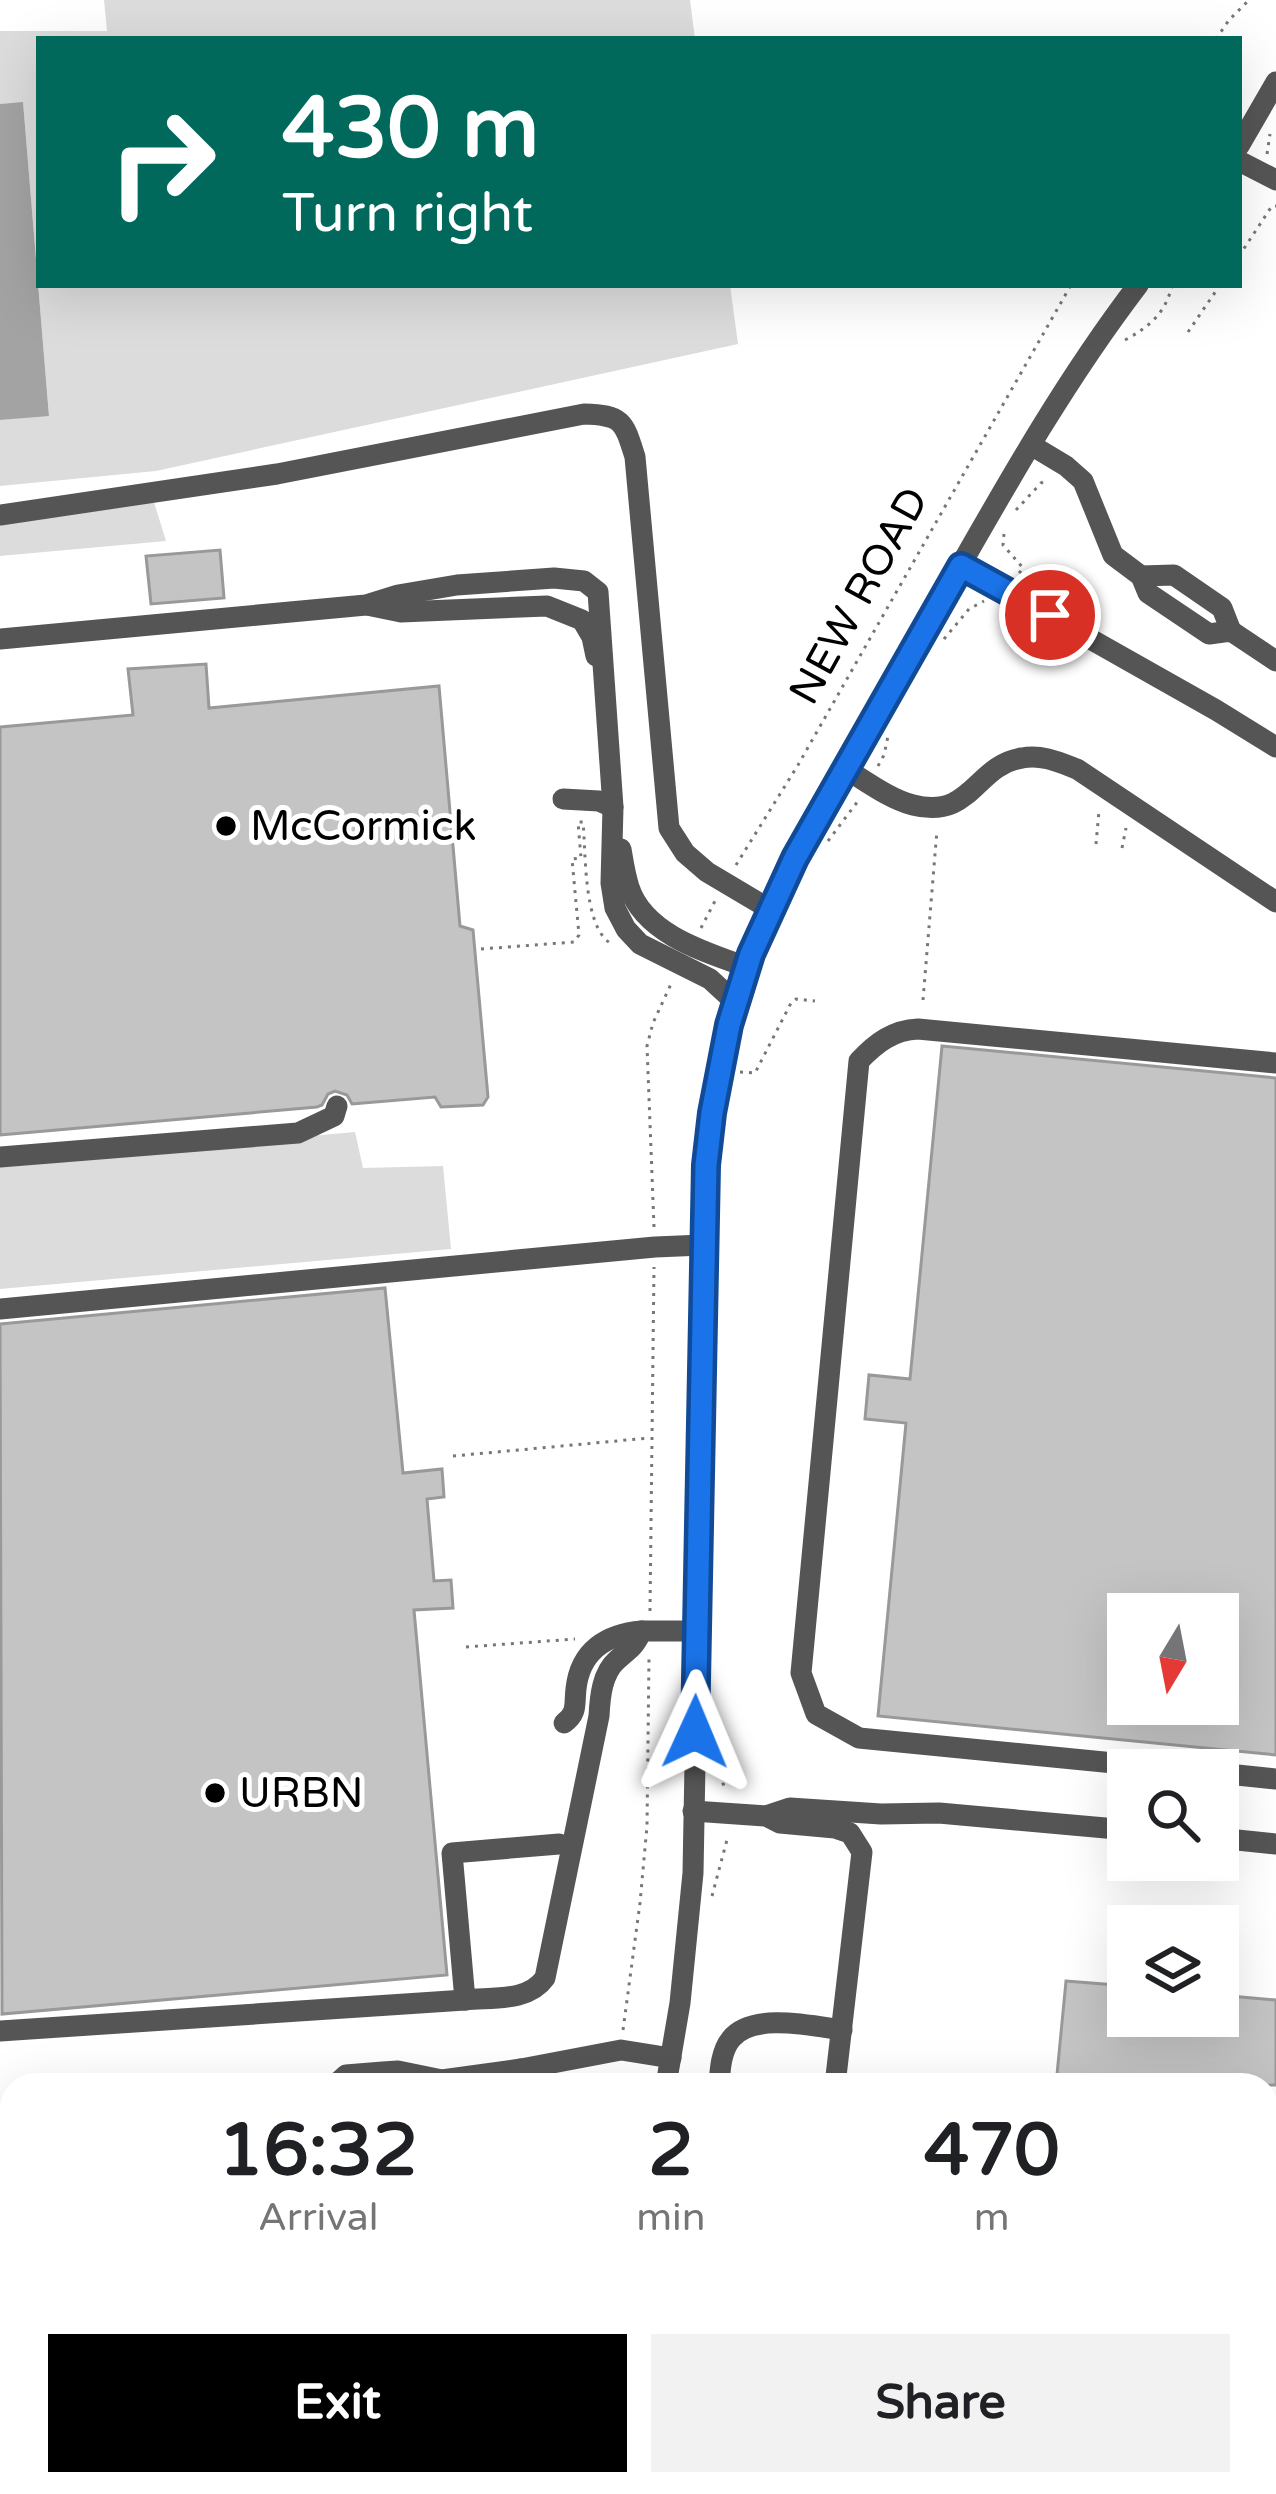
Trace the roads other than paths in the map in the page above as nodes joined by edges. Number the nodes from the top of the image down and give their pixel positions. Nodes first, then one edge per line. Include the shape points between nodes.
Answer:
1 (1276, 82) edge
2 (1242, 141) edge
3 (1242, 163) edge
4 (1276, 180) edge
5 (1136, 288) edge
6 (1031, 446) junction
7 (0, 514) edge
8 (961, 566) junction
9 (366, 605) junction
10 (0, 639) edge
11 (1276, 661) edge
12 (602, 680) junction
13 (1276, 747) edge
14 (845, 770) junction
15 (563, 799) dead end
16 (613, 807) junction
17 (1275, 904) edge
18 (771, 910) junction
19 (747, 967) junction
20 (736, 1003) junction
21 (1276, 1063) edge
22 (337, 1106) dead end
23 (0, 1157) edge
24 (703, 1245) junction
25 (0, 1309) edge
26 (644, 1620) junction
27 (697, 1631) junction
28 (564, 1723) dead end
29 (1107, 1762) edge
30 (1239, 1775) edge
31 (1276, 1779) edge
32 (693, 1811) junction
33 (848, 1813) junction
34 (766, 1816) junction
35 (1107, 1829) edge
36 (1239, 1840) edge
37 (559, 1844) dead end
38 (1276, 1844) edge
39 (862, 1852) junction
40 (466, 2000) junction
41 (842, 2030) junction
42 (0, 2031) edge
43 (671, 2059) junction
44 (372, 2073) edge
45 (405, 2073) edge
46 (534, 2073) edge
47 (668, 2073) edge
48 (720, 2073) edge
49 (837, 2073) edge

1 - 2 street
3 - 4 street
5 - 6 street
6 - 8 street
6 - 11 street via 1084,481 1114,555 1141,576 1174,575 1222,608 1231,631
7 - 18 street via 277,474 584,414 620,419 635,458 670,828 685,853
8 - 13 street
8 - 14 street
9 - 10 street
9 - 12 street via 401,612 547,606 582,620
9 - 12 street via 457,585 584,581 598,592
12 - 16 street
14 - 17 street via 911,805 934,808 974,791 1001,764 1054,760
14 - 18 street
15 - 16 street
16 - 19 street via 639,908 673,935
16 - 20 street via 611,883 626,929
18 - 19 street
19 - 20 street
20 - 24 street via 712,1113
21 - 29 street via 918,1029 890,1036 859,1061 801,1673 816,1714 859,1738
22 - 23 street via 334,1116 298,1133
24 - 25 street
24 - 27 street
26 - 27 street
26 - 28 street via 588,1655
26 - 40 street via 601,1692 545,1978 523,1995
27 - 32 street
30 - 31 street
32 - 34 street
32 - 43 street
33 - 34 street via 790,1808
33 - 35 street
33 - 39 street via 865,1831
34 - 39 street via 835,1828
36 - 38 street
37 - 40 street via 452,1853
39 - 41 street
40 - 42 street
41 - 48 street via 755,2024 730,2040
41 - 49 street
43 - 46 street via 621,2050
43 - 47 street
44 - 45 street

